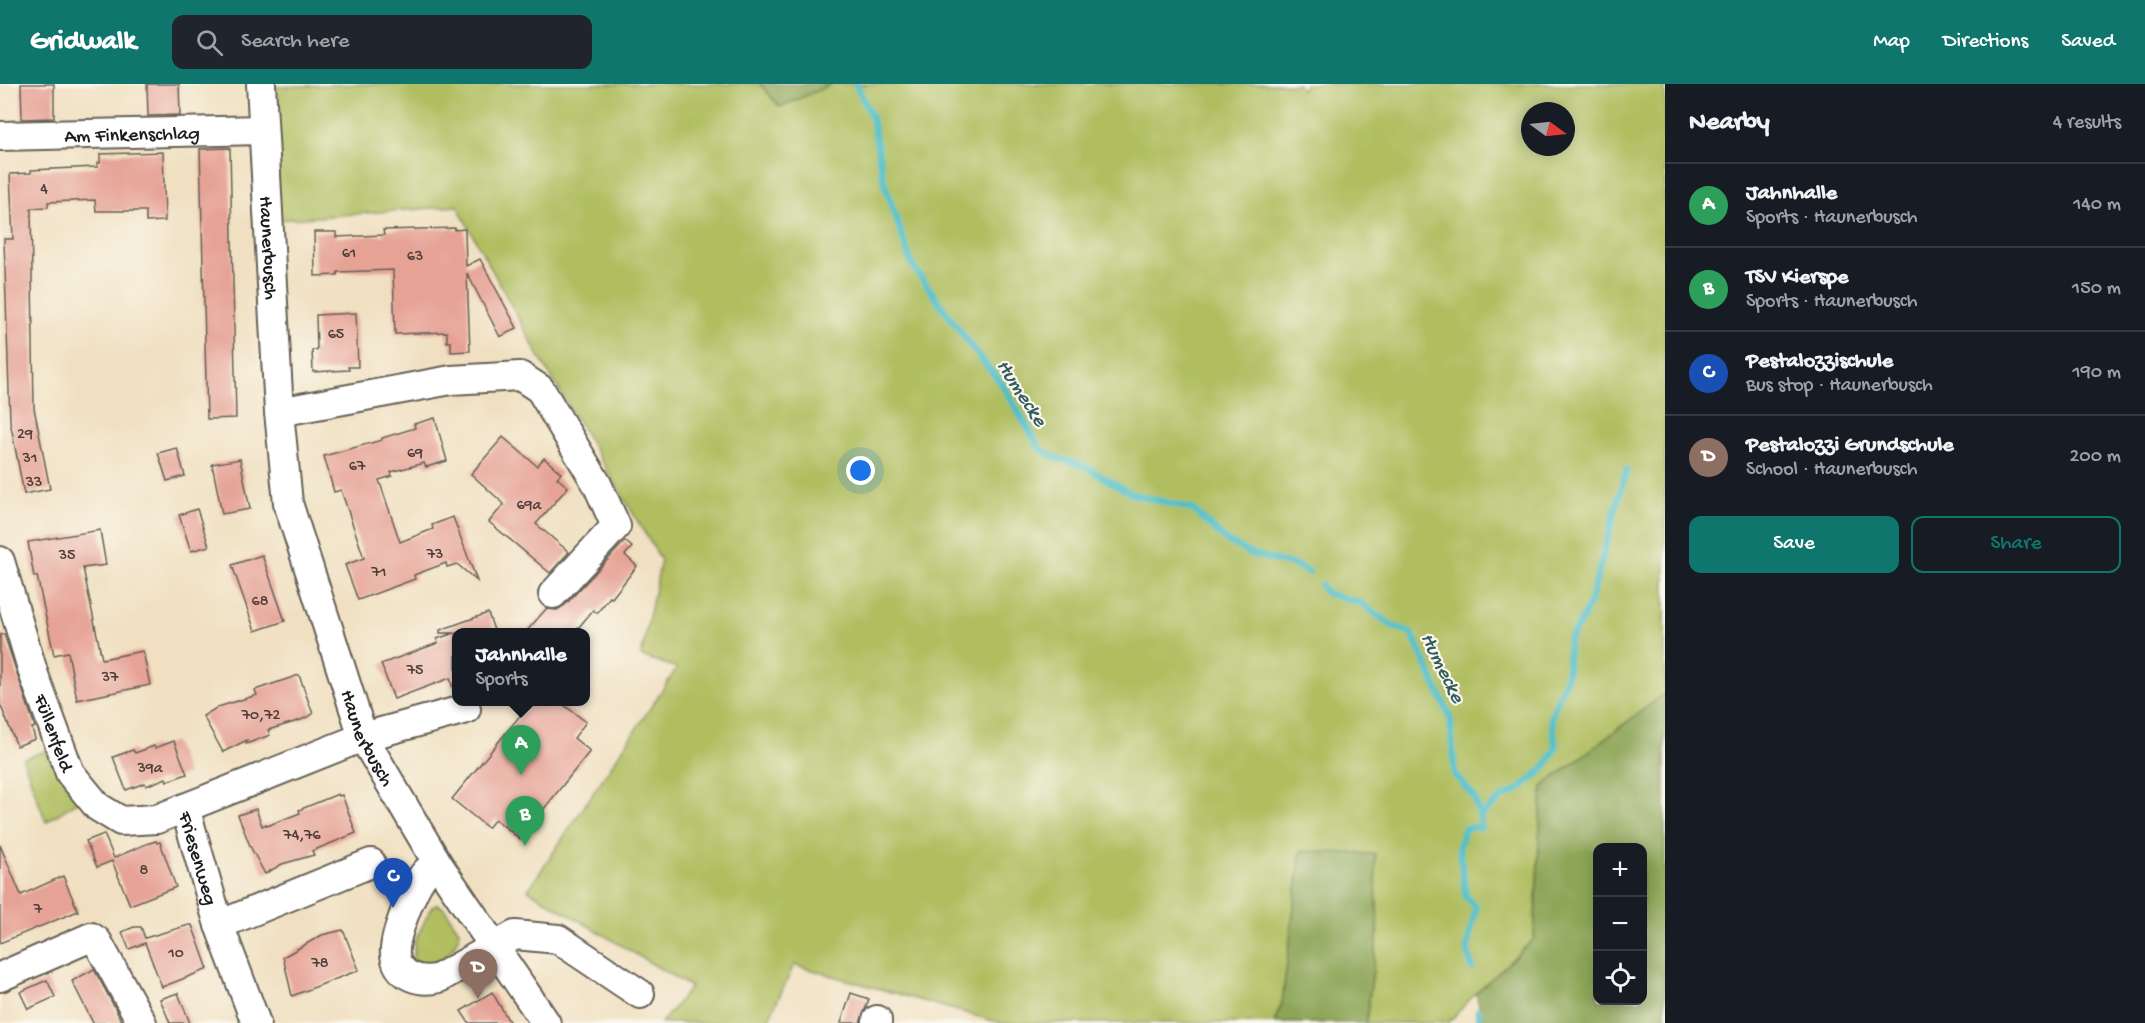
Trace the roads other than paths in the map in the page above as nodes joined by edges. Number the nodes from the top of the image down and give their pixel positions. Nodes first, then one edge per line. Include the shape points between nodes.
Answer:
1 (261, 84) edge
2 (263, 130) junction
3 (0, 136) edge
4 (279, 412) junction
5 (0, 561) edge
6 (553, 594) dead end
7 (466, 709) dead end
8 (363, 737) junction
9 (185, 808) junction
10 (371, 863) dead end
11 (438, 864) junction
12 (219, 925) junction
13 (493, 947) junction
14 (0, 977) edge
15 (640, 994) dead end
16 (142, 1023) edge
17 (256, 1023) edge
18 (546, 1023) edge

1 - 2 street, Haunerbusch
2 - 3 street, Am Finkenschlag
2 - 4 street, Haunerbusch
4 - 6 street via 451,380 520,376 540,389 597,484 616,526
4 - 8 street, Haunerbusch via 288,503
5 - 9 street, Füllenfeld via 34,675 70,773 98,807 121,821 157,819
7 - 8 street, Friesenweg
8 - 9 street, Friesenweg
8 - 11 street, Haunerbusch
9 - 12 street, Friesenweg
10 - 12 street
11 - 13 street, Haunerbusch
11 - 13 street via 418,884 406,912 395,947 399,967 408,975 427,981
12 - 17 street, Friesenweg
13 - 15 street via 515,935 558,939
13 - 18 street, Haunerbusch
14 - 16 street via 91,937 98,941

